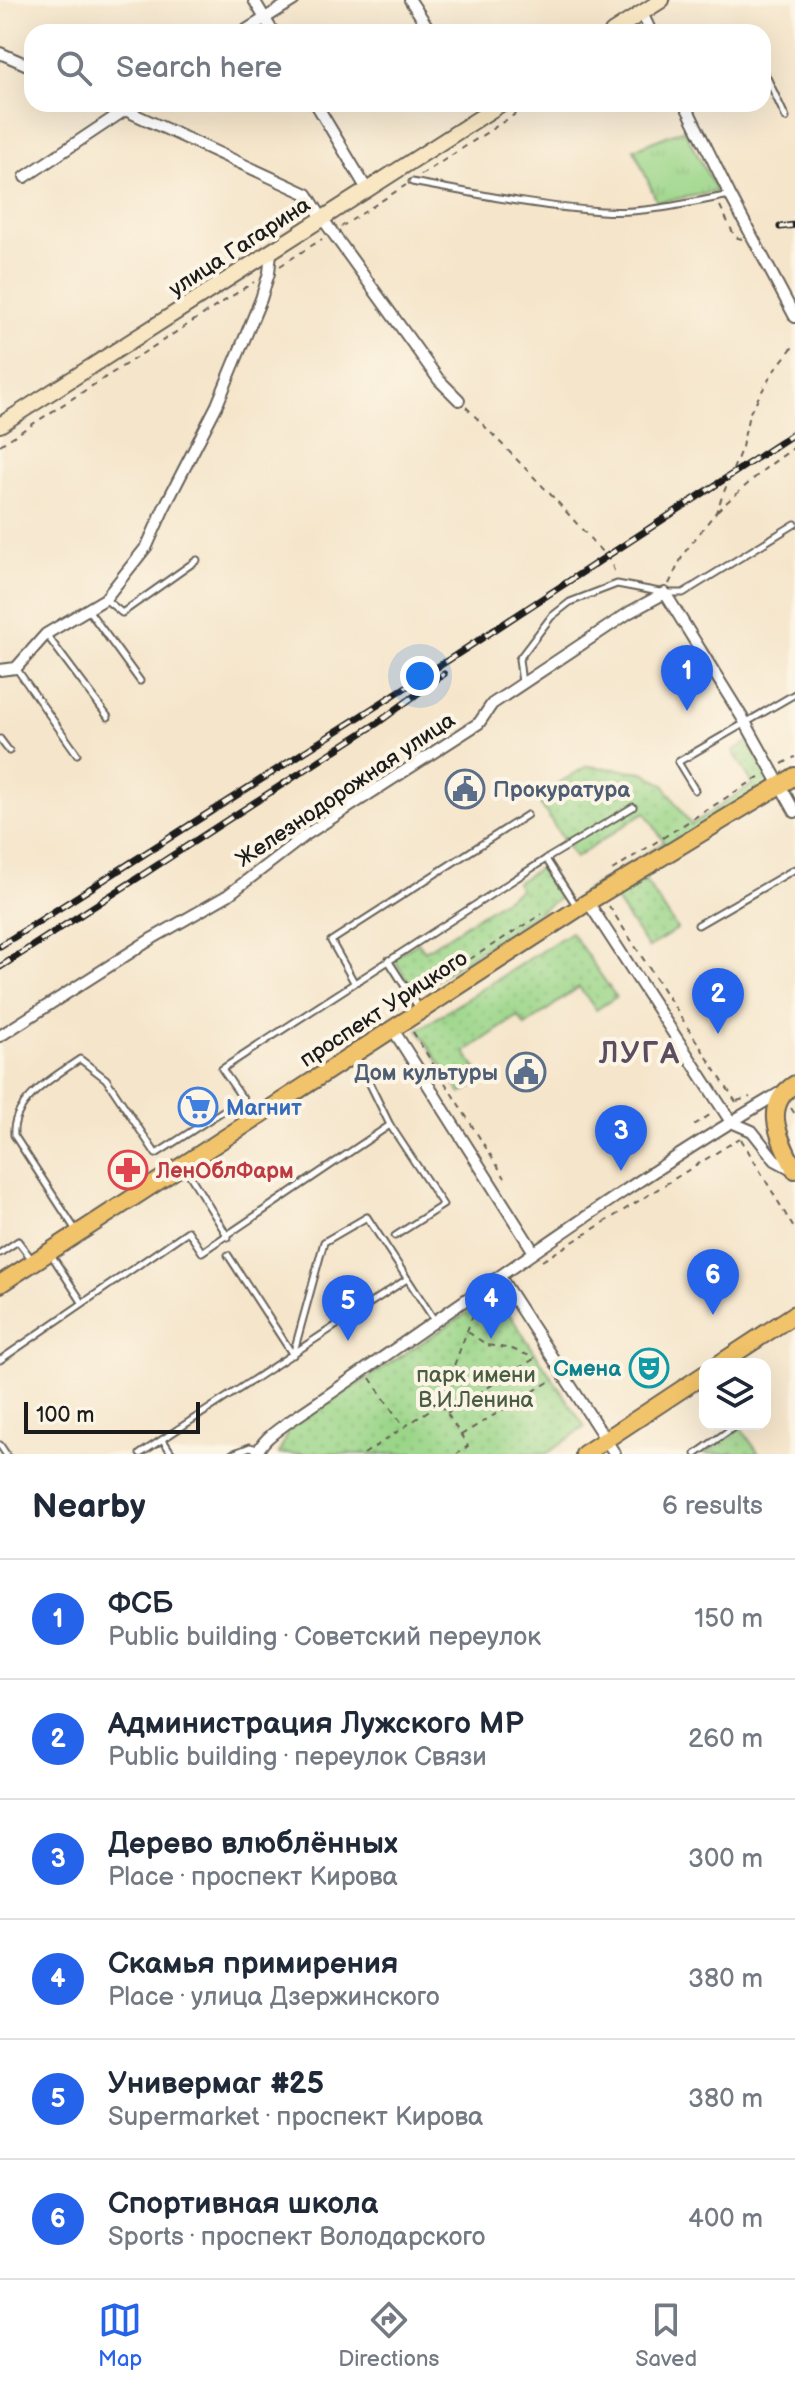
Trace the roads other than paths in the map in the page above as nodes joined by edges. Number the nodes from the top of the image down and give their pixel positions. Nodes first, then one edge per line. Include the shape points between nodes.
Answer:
1 (254, 0) edge
2 (294, 0) edge
3 (410, 0) edge
4 (662, 0) edge
5 (639, 6) edge
6 (265, 18) junction
7 (256, 24) edge
8 (268, 24) edge
9 (426, 24) edge
10 (620, 24) edge
11 (0, 53) edge
12 (24, 64) edge
13 (771, 86) edge
14 (122, 112) edge
15 (139, 112) edge
16 (321, 112) edge
17 (479, 112) edge
18 (689, 112) edge
19 (786, 118) dead end
20 (25, 177) dead end
21 (412, 182) dead end
22 (368, 191) junction
23 (730, 195) junction
24 (322, 218) junction
25 (271, 252) junction
26 (795, 317) edge
27 (459, 400) road end
28 (0, 425) edge
29 (795, 524) edge
30 (197, 560) dead end
31 (665, 593) junction
32 (105, 599) junction
33 (87, 608) junction
34 (46, 634) junction
35 (16, 668) junction
36 (0, 670) edge
37 (140, 681) dead end
38 (522, 683) junction
39 (795, 694) edge
40 (108, 717) dead end
41 (745, 722) junction
42 (0, 739) edge
43 (9, 751) dead end
44 (77, 754) dead end
45 (795, 776) edge
46 (776, 777) junction
47 (695, 790) dead end
48 (633, 807) dead end
49 (795, 812) edge
50 (527, 815) dead end
51 (546, 859) junction
52 (795, 869) edge
53 (583, 905) junction
54 (698, 925) dead end
55 (388, 960) junction
56 (354, 982) junction
57 (420, 1010) junction
58 (392, 1028) junction
59 (0, 1036) edge
60 (355, 1052) junction
61 (789, 1094) edge
62 (243, 1098) junction
63 (256, 1116) junction
64 (731, 1122) junction
65 (390, 1125) junction
66 (184, 1165) junction
67 (795, 1170) edge
68 (77, 1233) junction
69 (395, 1236) dead end
70 (228, 1237) junction
71 (49, 1251) junction
72 (0, 1253) edge
73 (228, 1255) dead end
74 (537, 1257) junction
75 (33, 1261) junction
76 (500, 1277) junction
77 (407, 1279) junction
78 (0, 1284) edge
79 (82, 1302) junction
80 (795, 1314) edge
81 (436, 1322) junction
82 (293, 1355) junction
83 (728, 1358) edge
84 (0, 1360) edge
85 (699, 1378) edge
86 (730, 1430) edge
87 (605, 1439) junction
88 (163, 1440) junction
89 (0, 1445) edge
90 (258, 1452) edge
91 (6, 1454) edge
92 (140, 1454) edge
93 (172, 1454) edge
94 (232, 1454) edge
95 (584, 1454) edge
96 (615, 1454) edge
97 (696, 1454) edge

1 - 6 street
2 - 6 street
3 - 9 street
4 - 5 street
5 - 10 street
6 - 7 street
6 - 8 street
11 - 12 street
13 - 19 lane
14 - 20 street
15 - 24 street via 307,194
16 - 22 street
17 - 22 street, улица Гагарина
18 - 23 street
21 - 23 lane via 603,211 676,206
22 - 24 street, улица Гагарина
23 - 26 street
24 - 25 street, улица Гагарина
24 - 27 street
25 - 28 street, улица Гагарина
25 - 32 street via 261,299 217,405 147,546
29 - 31 lane via 683,593
30 - 32 lane via 122,613
31 - 38 street, Железнодорожная улица
31 - 38 lane via 617,584 570,602 551,617 519,659
31 - 41 street
32 - 33 street
33 - 34 street
33 - 37 lane
34 - 35 street
34 - 40 lane
35 - 36 street
35 - 44 lane
38 - 59 street, Железнодорожная улица via 492,704 479,723 307,834 228,895
39 - 41 lane
41 - 46 street
41 - 47 lane via 678,762
42 - 43 lane
45 - 46 main road, проспект Урицкого
46 - 49 street
46 - 53 main road, проспект Урицкого
48 - 51 lane
50 - 56 lane via 331,941
51 - 53 lane
51 - 55 lane
52 - 54 lane
53 - 57 main road, проспект Урицкого
53 - 64 street
55 - 56 lane
55 - 57 lane
56 - 62 lane via 222,1069
57 - 58 main road, проспект Урицкого
58 - 60 main road, проспект Урицкого
58 - 74 street
60 - 63 main road, проспект Урицкого
60 - 65 lane
61 - 64 street
61 - 67 main road via 774,1117
62 - 63 lane
62 - 68 lane via 156,1154 106,1079 80,1059 49,1080 19,1112 14,1135
63 - 66 main road, проспект Урицкого
64 - 67 street via 752,1131 775,1160
64 - 74 street
65 - 69 lane via 443,1205
65 - 70 lane
66 - 68 main road, проспект Урицкого
66 - 70 lane
68 - 71 main road, проспект Урицкого
70 - 79 lane via 202,1252 188,1231
71 - 75 main road, проспект Урицкого
71 - 79 lane
72 - 75 lane via 18,1241
73 - 82 lane
74 - 76 street
75 - 78 main road, проспект Урицкого
76 - 81 street
76 - 87 street
77 - 81 lane
77 - 82 lane
77 - 82 lane via 367,1217 324,1242
79 - 84 lane
80 - 83 main road
81 - 90 street via 287,1423
82 - 88 lane
85 - 87 main road
86 - 97 lane
87 - 95 main road
87 - 96 street
88 - 92 lane
88 - 93 lane
89 - 91 lane
90 - 94 lane via 250,1447

